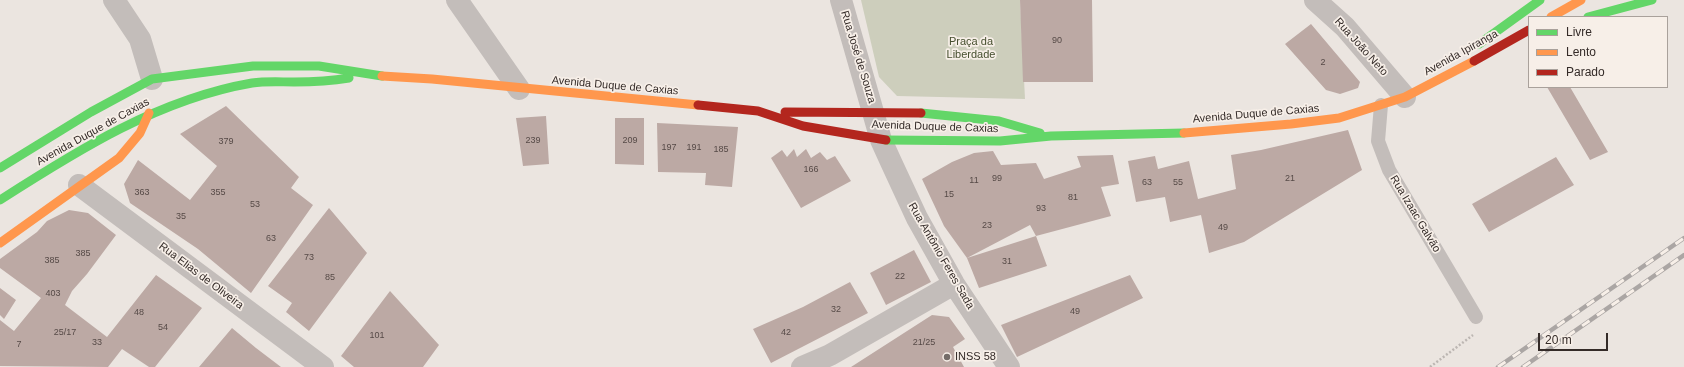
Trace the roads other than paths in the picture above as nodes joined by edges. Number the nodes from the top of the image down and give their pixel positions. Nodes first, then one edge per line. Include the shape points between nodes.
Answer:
1 (114, 0) edge
2 (457, 0) edge
3 (841, 0) edge
4 (1315, 0) edge
5 (1540, 0) edge
6 (1581, 0) edge
7 (1652, 0) edge
8 (1553, 16) edge
9 (1592, 16) edge
10 (1528, 31) edge
11 (1490, 63) dead end
12 (368, 75) junction
13 (1446, 77) junction
14 (152, 84) junction
15 (519, 89) junction
16 (1405, 97) junction
17 (152, 101) dead end
18 (1381, 104) junction
19 (758, 111) junction
20 (150, 113) junction
21 (874, 113) junction
22 (1051, 136) junction
23 (881, 140) junction
24 (0, 168) edge
25 (79, 185) junction
26 (0, 200) edge
27 (0, 243) edge
28 (954, 284) junction
29 (1476, 317) dead end
30 (323, 367) edge
31 (802, 367) edge
32 (1009, 367) edge

1 - 14 street via 140,39
2 - 15 street
3 - 21 street, Rua José de Souza
4 - 16 street, Rua João Neto via 1345,27
5 - 13 main road via 1458,60
6 - 8 main road
7 - 9 main road
10 - 13 main road, Avenida Ipiranga
11 - 13 main road via 1470,72
12 - 14 main road, Avenida Duque de Caxias via 320,66 253,66
12 - 15 main road, Avenida Duque de Caxias
12 - 20 main road, Avenida Duque de Caxias via 321,82 254,83 193,97
13 - 16 main road, Avenida Ipiranga
14 - 24 main road, Avenida Duque de Caxias via 91,112
15 - 19 main road, Avenida Duque de Caxias
16 - 18 main road, Avenida Duque de Caxias
17 - 20 main road
18 - 22 main road, Avenida Duque de Caxias via 1339,118 1284,125 1204,132
18 - 29 lane, Rua Izaac Galvão via 1378,142 1389,170
19 - 21 main road
19 - 23 main road, Avenida Duque de Caxias via 803,126
20 - 25 main road via 140,133 119,158
20 - 26 main road, Avenida Duque de Caxias via 101,139
21 - 22 main road via 945,114 1001,121
21 - 23 street, Rua José de Souza
22 - 23 main road, Avenida Duque de Caxias via 1000,141
23 - 28 street, Rua Antônio Feres Sada via 918,218
25 - 27 main road
25 - 30 street, Rua Elias de Oliveira
28 - 31 street via 830,355
28 - 32 street, Rua Antônio Feres Sada

